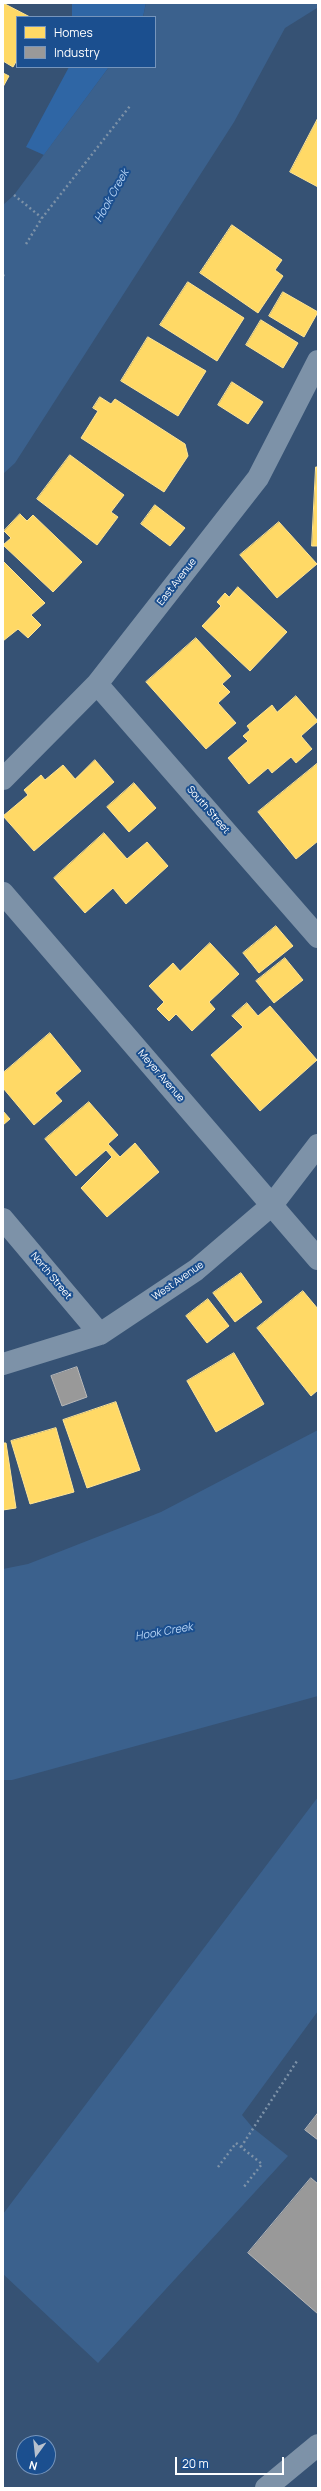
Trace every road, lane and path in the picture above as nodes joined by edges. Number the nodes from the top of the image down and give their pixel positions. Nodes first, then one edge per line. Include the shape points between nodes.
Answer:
1 (130, 106) dead end
2 (14, 194) dead end
3 (42, 218) junction
4 (26, 244) dead end
5 (6, 273) dead end
6 (3, 276) edge
7 (318, 362) edge
8 (97, 684) junction
9 (3, 779) edge
10 (3, 893) edge
11 (318, 938) edge
12 (318, 1146) edge
13 (272, 1205) junction
14 (3, 1219) edge
15 (318, 1259) edge
16 (100, 1334) junction
17 (3, 1364) edge
18 (297, 2061) dead end
19 (241, 2147) junction
20 (218, 2166) dead end
21 (243, 2188) dead end
22 (318, 2445) edge
23 (266, 2488) edge

1 - 3 path
2 - 3 path
3 - 4 path
5 - 6 path
7 - 8 street, East Avenue via 258,478
8 - 9 street, East Avenue
8 - 11 street, South Street
10 - 13 street, Meyer Avenue
12 - 13 street, West Avenue
13 - 15 street, Meyer Avenue
13 - 16 street, West Avenue via 196,1270
14 - 16 street, North Street
16 - 17 street, West Avenue
18 - 19 path
19 - 20 path via 236,2143
19 - 21 path via 262,2164
22 - 23 street

